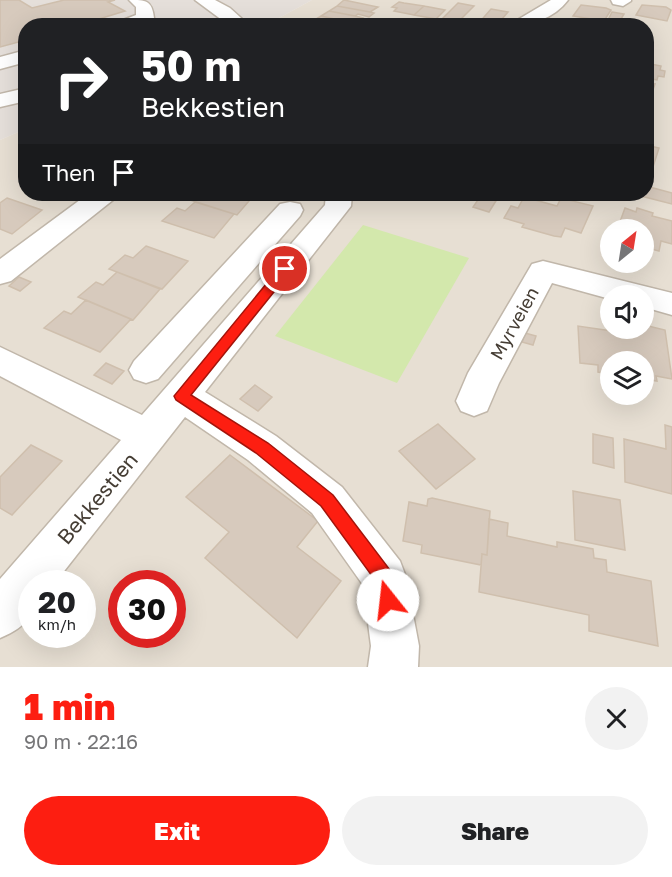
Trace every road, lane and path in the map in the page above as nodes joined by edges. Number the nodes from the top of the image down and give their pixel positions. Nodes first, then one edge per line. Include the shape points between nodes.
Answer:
1 (137, 0) edge
2 (203, 0) edge
3 (560, 0) edge
4 (243, 4) dead end
5 (224, 12) junction
6 (146, 18) edge
7 (231, 18) edge
8 (531, 18) edge
9 (18, 58) edge
10 (0, 63) edge
11 (18, 96) edge
12 (0, 101) edge
13 (95, 201) edge
14 (338, 201) edge
15 (290, 210) dead end
16 (247, 257) junction
17 (285, 269) junction
18 (0, 274) edge
19 (600, 285) edge
20 (654, 299) edge
21 (672, 304) edge
22 (0, 360) edge
23 (146, 370) dead end
24 (182, 396) junction
25 (474, 401) dead end
26 (148, 436) junction
27 (0, 615) edge
28 (393, 667) edge

1 - 6 street via 144,6
2 - 5 street
3 - 8 street
4 - 5 street
5 - 7 street
9 - 10 street
11 - 12 street
13 - 18 street
14 - 17 street, Bekkestien
15 - 16 street
16 - 17 street
16 - 23 street
17 - 24 street, Bekkestien
19 - 25 street, Myrveien via 543,271 480,383
20 - 21 street, Myrveien
22 - 26 street, Bekkestien
24 - 26 street, Bekkestien
24 - 28 street via 262,448 327,500 384,577 395,646
26 - 27 street, Bekkestien

